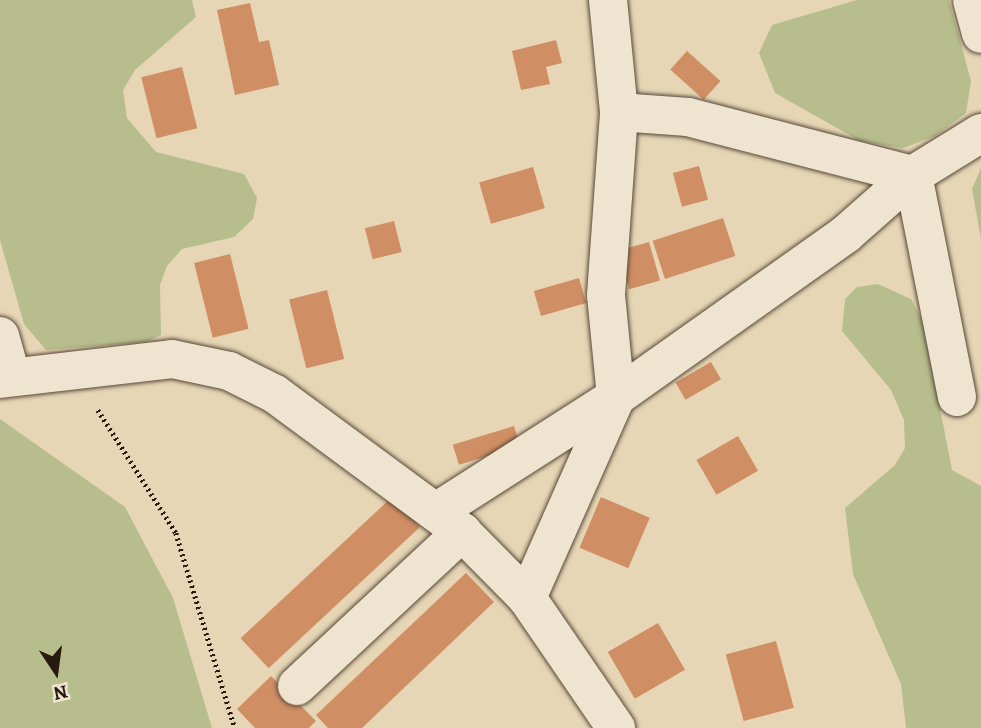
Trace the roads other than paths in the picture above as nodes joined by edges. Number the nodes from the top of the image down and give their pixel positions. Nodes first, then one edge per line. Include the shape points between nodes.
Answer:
1 (608, 0) edge
2 (972, 0) edge
3 (981, 34) edge
4 (619, 112) junction
5 (981, 133) edge
6 (913, 175) junction
7 (0, 336) edge
8 (6, 377) edge
9 (616, 397) junction
10 (957, 397) dead end
11 (450, 521) junction
12 (527, 597) junction
13 (297, 686) dead end
14 (616, 728) edge

1 - 4 street
2 - 3 street
4 - 6 street via 688,117
4 - 9 street via 606,295
5 - 6 street
6 - 9 street via 846,234
6 - 10 street
7 - 8 street
8 - 11 street via 172,359 229,371 275,394
9 - 11 street
9 - 12 street
11 - 12 street
11 - 13 street
12 - 14 street

